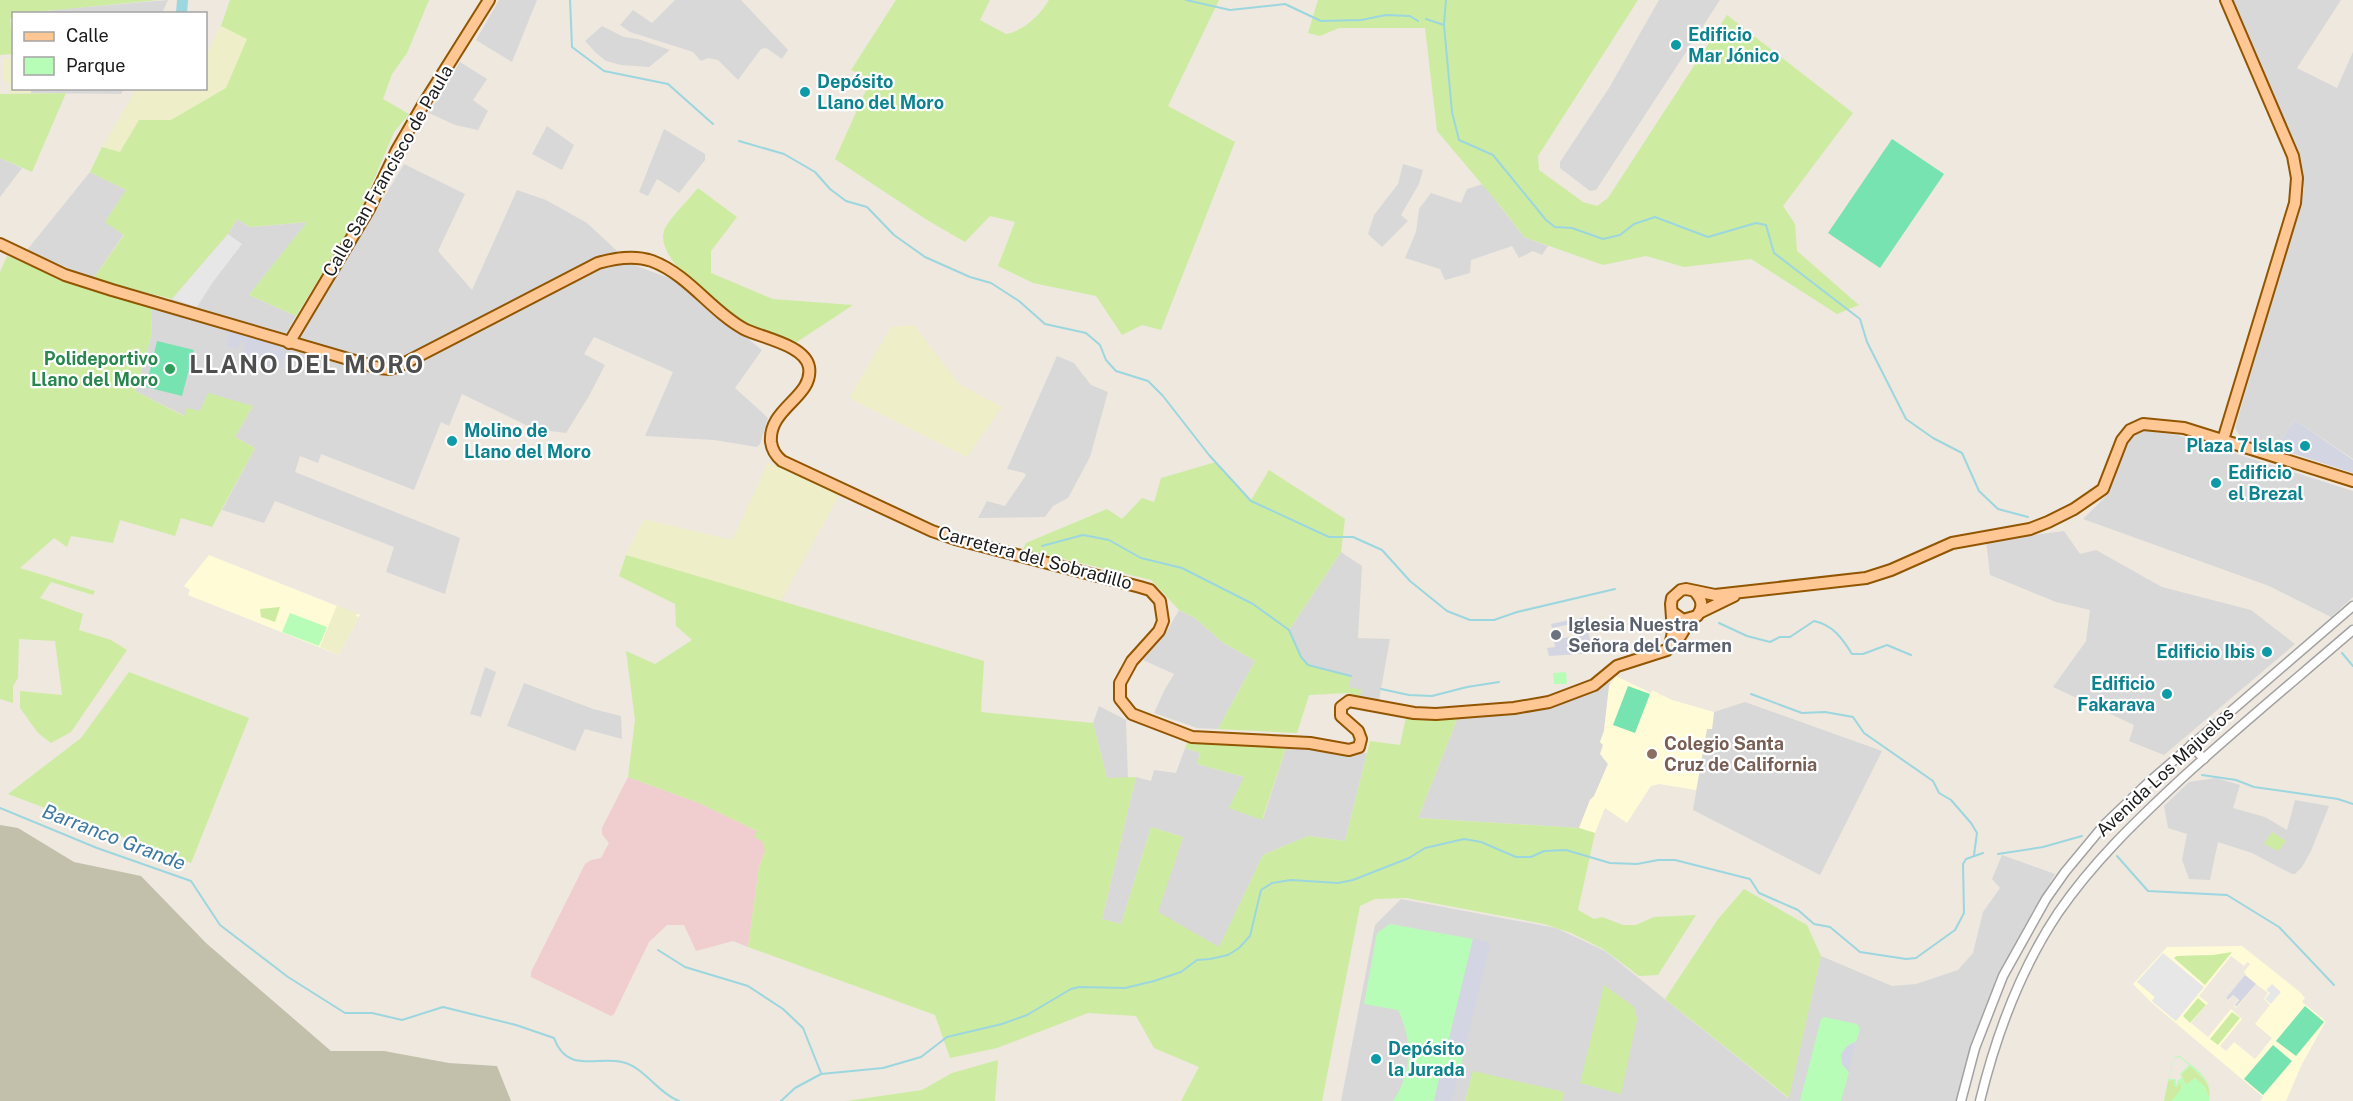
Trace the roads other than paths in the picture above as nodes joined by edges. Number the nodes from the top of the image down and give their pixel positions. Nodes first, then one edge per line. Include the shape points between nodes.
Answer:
1 (489, 0) edge
2 (2226, 0) edge
3 (0, 244) edge
4 (289, 343) junction
5 (2223, 440) junction
6 (2353, 481) edge
7 (1696, 593) junction
8 (1738, 593) junction
9 (2353, 606) edge
10 (1672, 612) junction
11 (1700, 613) junction
12 (1690, 620) junction
13 (2353, 630) edge
14 (1670, 646) junction
15 (2191, 745) junction
16 (2204, 759) junction
17 (1961, 1101) edge
18 (1980, 1101) edge

1 - 4 main road, Calle San Francisco de Paula via 423,105 369,209
2 - 5 main road via 2293,156 2297,178 2295,203
3 - 4 main road via 65,275
4 - 14 main road, Carretera del Sobradillo via 390,369 598,263 620,258 650,260 673,272 730,320 796,350 807,361 809,374 805,384 772,426 772,447 782,461 932,531 1140,587 1155,595 1162,607 1162,626 1125,672 1120,699 1132,714 1192,737 1310,742 1349,750 1359,747 1361,739 1341,716 1341,707 1349,701 1436,714 1514,708 1583,690 1617,666 1660,653
5 - 6 main road
5 - 8 main road via 2184,428 2144,424 2130,430 2122,440 2103,489 2048,522 1952,543 1866,578
7 - 8 main road
7 - 10 main road via 1686,589 1676,593
7 - 11 main road via 1702,601
8 - 11 main road
9 - 15 street, Avenida Los Majuelos
10 - 12 main road
10 - 14 main road
11 - 12 main road
12 - 14 main road, Carretera del Sobradillo
13 - 16 street, Avenida Los Majuelos
15 - 16 street
15 - 17 street, Avenida Los Majuelos via 2104,825 2046,899 1990,1005
16 - 18 street, Avenida Los Majuelos via 2136,820 2056,915 2004,1019

